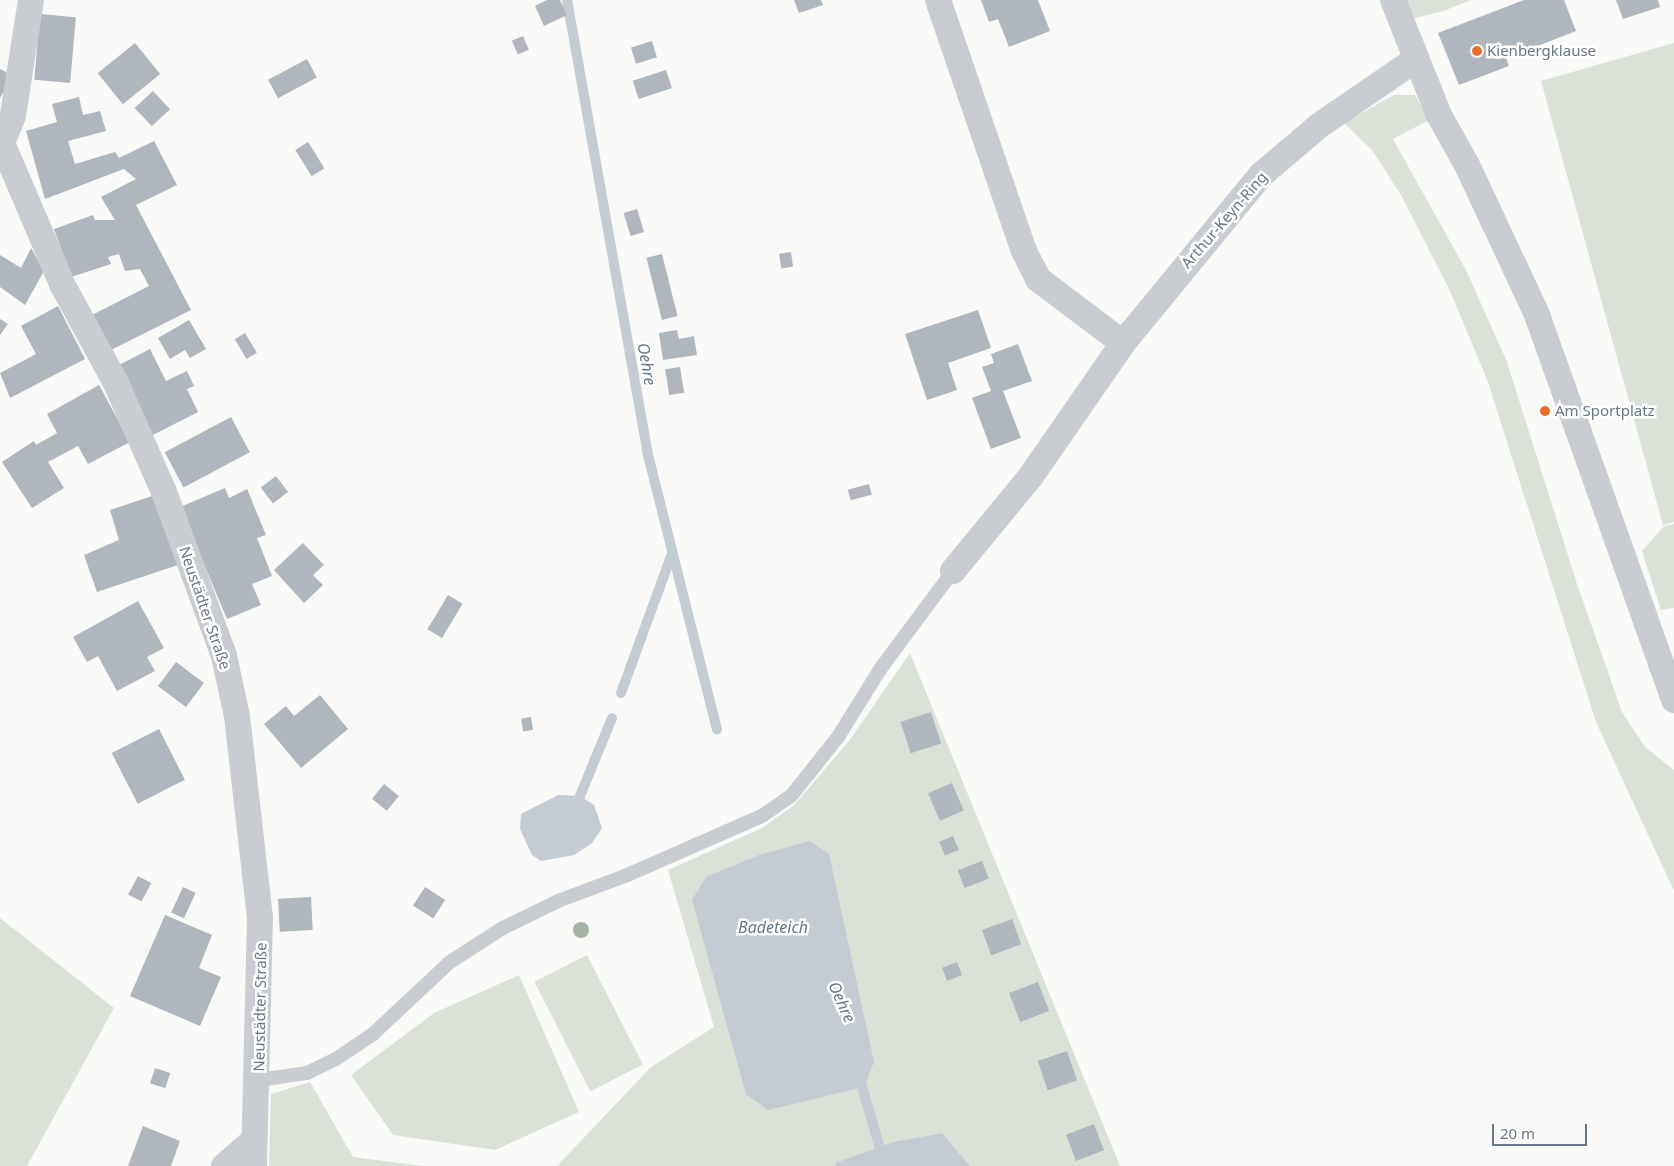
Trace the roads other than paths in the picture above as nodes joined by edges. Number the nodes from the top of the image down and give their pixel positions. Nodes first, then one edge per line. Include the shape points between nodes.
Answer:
1 (31, 0) edge
2 (938, 0) edge
3 (1393, 0) edge
4 (1414, 60) junction
5 (1, 145) edge
6 (1123, 344) junction
7 (952, 571) joint
8 (1674, 700) edge
9 (258, 1080) junction
10 (254, 1140) junction
11 (224, 1166) edge
12 (254, 1166) edge

1 - 5 street via 13,115
2 - 6 street via 1024,251 1038,279
3 - 4 street
4 - 6 street, Arthur-Keyn-Ring via 1320,124 1261,174
4 - 8 street via 1536,312
5 - 9 street, Neustädter Straße via 62,284 116,383 164,492 224,656 240,736 260,918
6 - 7 street, Arthur-Keyn-Ring via 1031,476
7 - 9 lane via 882,668 838,737 791,796 762,816 558,901 503,928 450,962 372,1034 336,1059 307,1073
9 - 10 street, Neustädter Straße
10 - 11 street
10 - 12 street, Neustädter Straße

